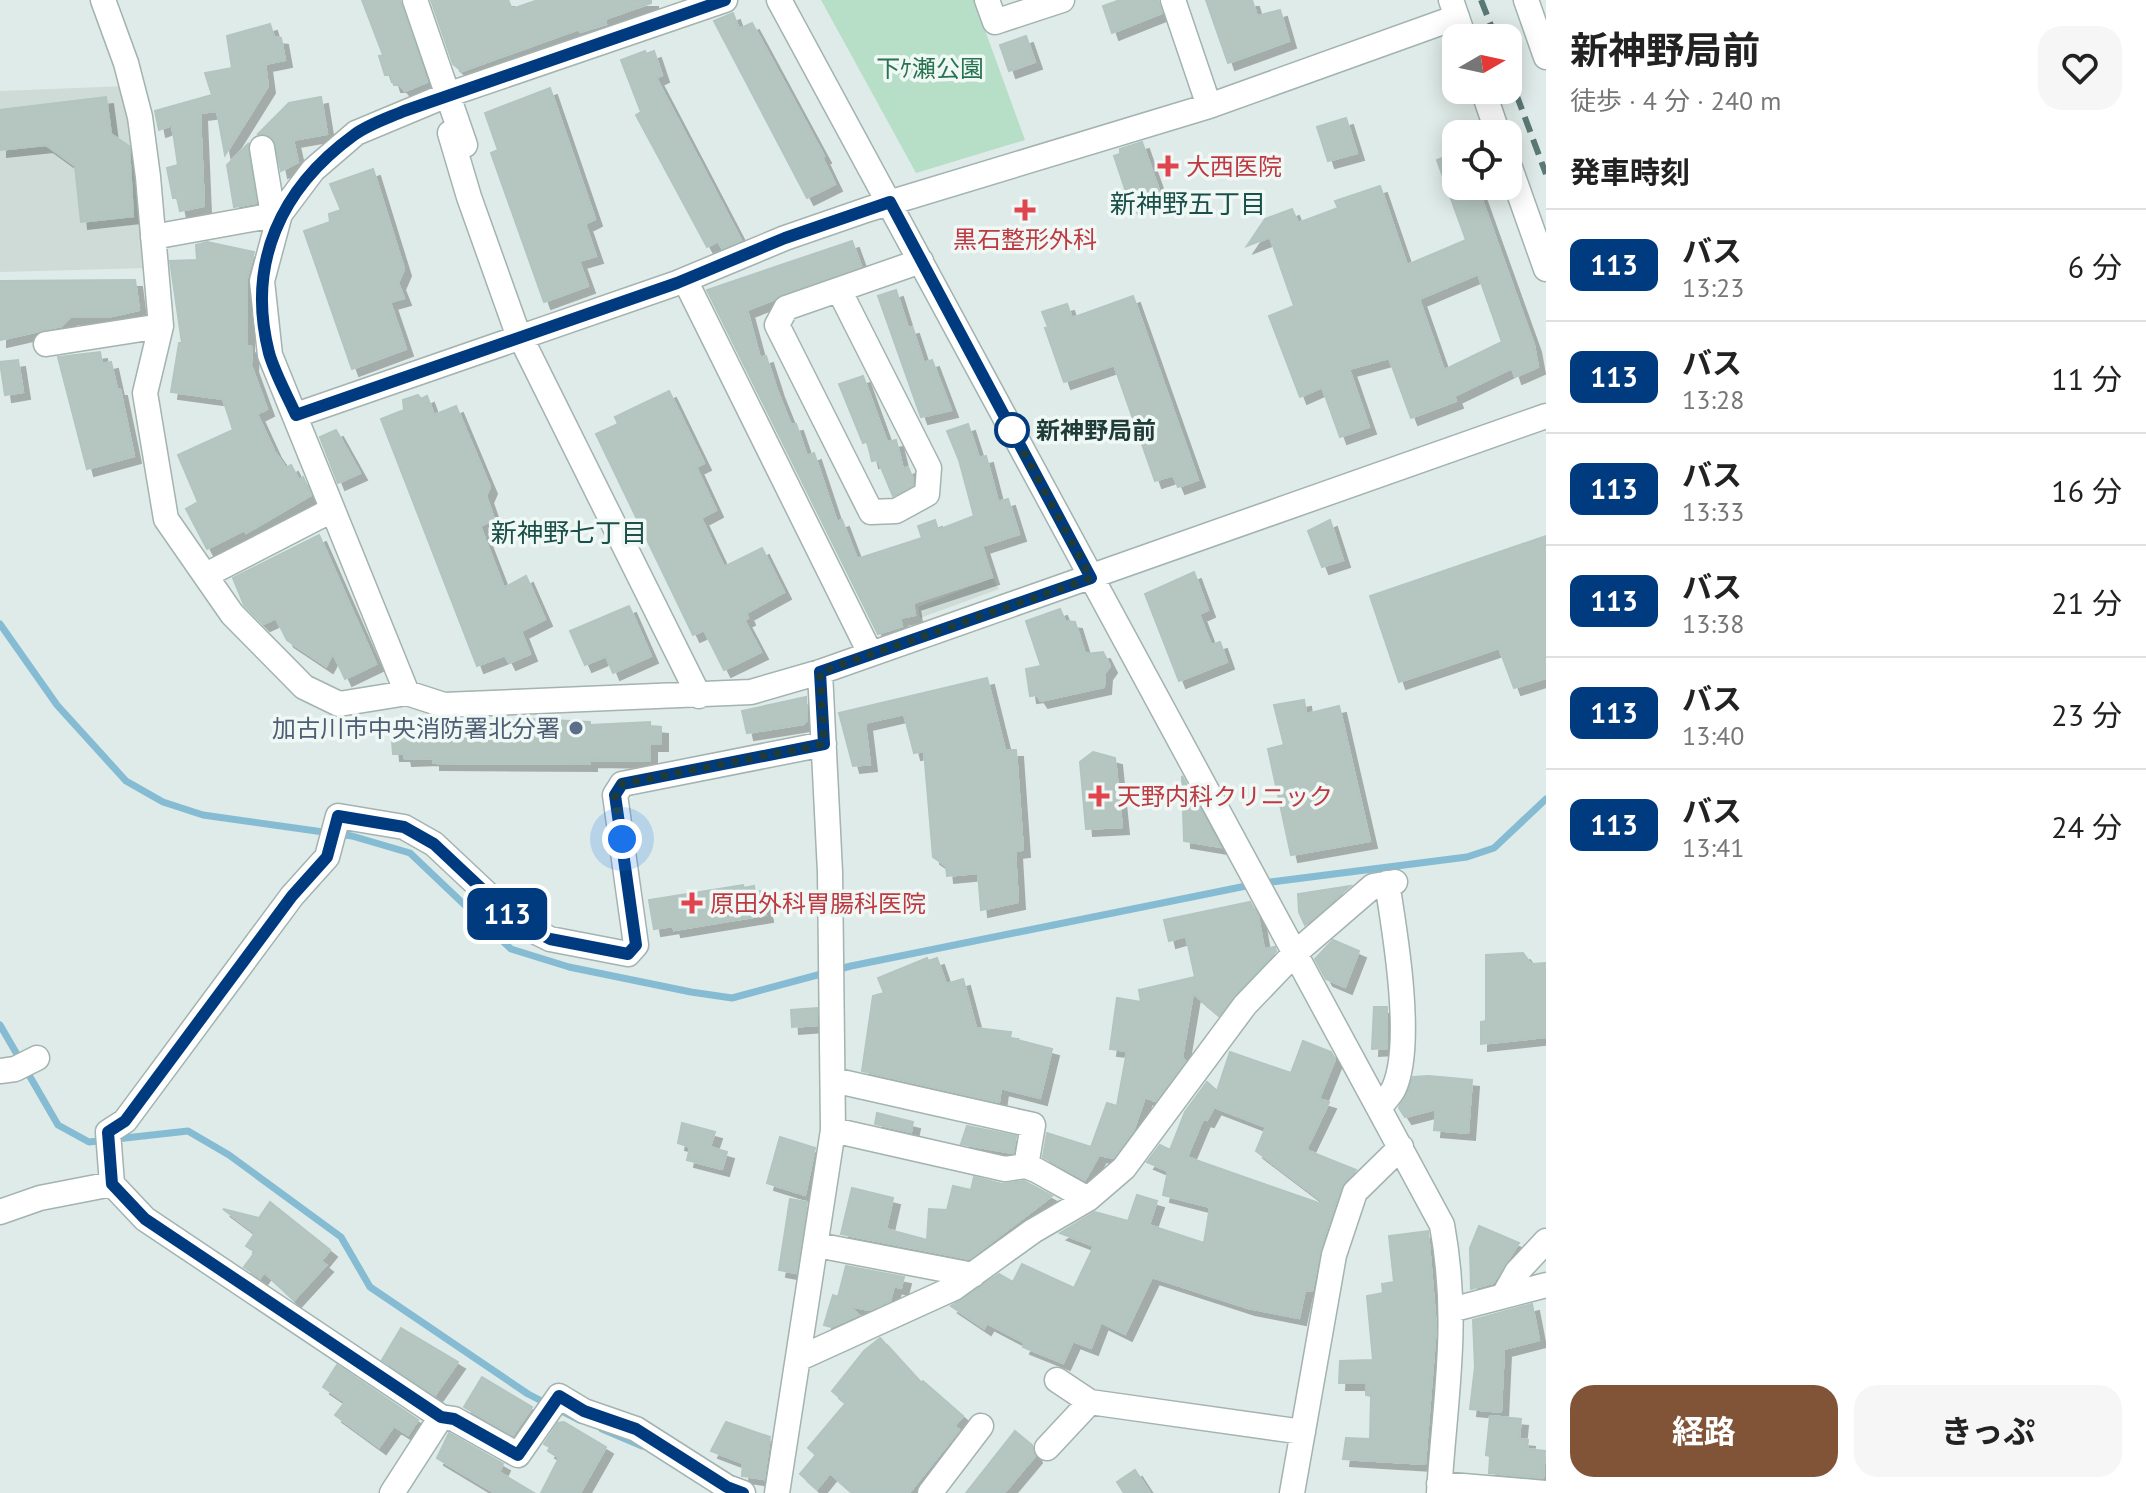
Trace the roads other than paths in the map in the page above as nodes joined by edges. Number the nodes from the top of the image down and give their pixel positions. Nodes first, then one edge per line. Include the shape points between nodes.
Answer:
1 (103, 0) edge
2 (415, 0) edge
3 (725, 0) edge
4 (779, 0) edge
5 (987, 0) edge
6 (1062, 0) edge
7 (1173, 0) edge
8 (667, 9) edge
9 (1535, 14) edge
10 (1457, 18) edge
11 (1546, 57) edge
12 (447, 95) junction
13 (1209, 106) junction
14 (450, 133) dead end
15 (262, 148) dead end
16 (1521, 200) edge
17 (890, 202) junction
18 (277, 214) junction
19 (153, 237) junction
20 (921, 261) junction
21 (1546, 269) edge
22 (685, 280) junction
23 (839, 290) junction
24 (161, 326) junction
25 (518, 332) junction
26 (46, 344) dead end
27 (296, 415) junction
28 (1546, 416) edge
29 (330, 511) junction
30 (206, 575) junction
31 (1091, 578) junction
32 (870, 653) junction
33 (820, 672) junction
34 (407, 693) junction
35 (699, 696) junction
36 (824, 744) junction
37 (1293, 955) junction
38 (833, 1080) junction
39 (1379, 1108) junction
40 (833, 1130) junction
41 (1401, 1147) junction
42 (1026, 1166) junction
43 (112, 1184) junction
44 (1088, 1199) junction
45 (0, 1212) edge
46 (1546, 1241) edge
47 (817, 1245) junction
48 (973, 1275) junction
49 (1546, 1285) edge
50 (1504, 1295) junction
51 (1451, 1310) junction
52 (800, 1358) junction
53 (1057, 1380) dead end
54 (1090, 1402) junction
55 (441, 1417) junction
56 (981, 1426) dead end
57 (1303, 1432) junction
58 (1047, 1448) dead end
59 (1439, 1488) edge
60 (392, 1493) edge
61 (743, 1493) edge
62 (777, 1493) edge
63 (930, 1493) edge
64 (1292, 1493) edge
65 (1546, 1493) edge

1 - 19 street via 140,117
2 - 12 street
3 - 8 street
4 - 17 street
5 - 6 street via 995,22
7 - 13 street
8 - 12 street
9 - 11 street
10 - 13 street
12 - 18 street via 356,133 313,170
12 - 25 street via 526,321
13 - 17 street
14 - 25 street
15 - 18 street
16 - 21 street
17 - 20 street
17 - 22 street
18 - 19 street
18 - 27 street via 262,281 264,320 270,355
19 - 24 street
20 - 23 street
20 - 31 street
22 - 25 street
22 - 32 street
23 - 23 street via 786,308 777,325 871,512 896,511 927,494 929,468
24 - 26 street
24 - 30 street via 145,393 166,519
25 - 27 street
25 - 35 street
27 - 29 street
28 - 31 street
29 - 30 street
29 - 34 street
30 - 34 street via 232,614 304,687 339,704
31 - 32 street
31 - 37 street via 1248,862
32 - 33 street
33 - 35 street via 751,692
33 - 36 street
34 - 35 street via 444,705
36 - 38 street
36 - 43 street via 622,784 615,795 636,945 628,954 550,939 518,923 434,844 404,827 338,816 327,857 292,896 125,1121 108,1132
37 - 39 street
37 - 39 street via 1373,886 1391,882 1402,1059 1394,1089
37 - 44 street via 1245,1005 1124,1168
38 - 40 street
38 - 42 street via 1033,1125
39 - 41 street
40 - 42 street via 1005,1169
40 - 47 street
41 - 51 street via 1442,1225
41 - 57 street via 1355,1192 1334,1255
42 - 44 street
43 - 45 street
43 - 55 street via 145,1219
44 - 48 street
46 - 50 street
47 - 48 street
47 - 52 street
48 - 52 street
49 - 50 street
50 - 51 street
51 - 59 street via 1453,1351
52 - 62 street
53 - 54 street
54 - 57 street
54 - 58 street
55 - 60 street
55 - 61 street via 518,1455 559,1396 636,1429
56 - 63 street via 970,1461
57 - 64 street
59 - 65 street

